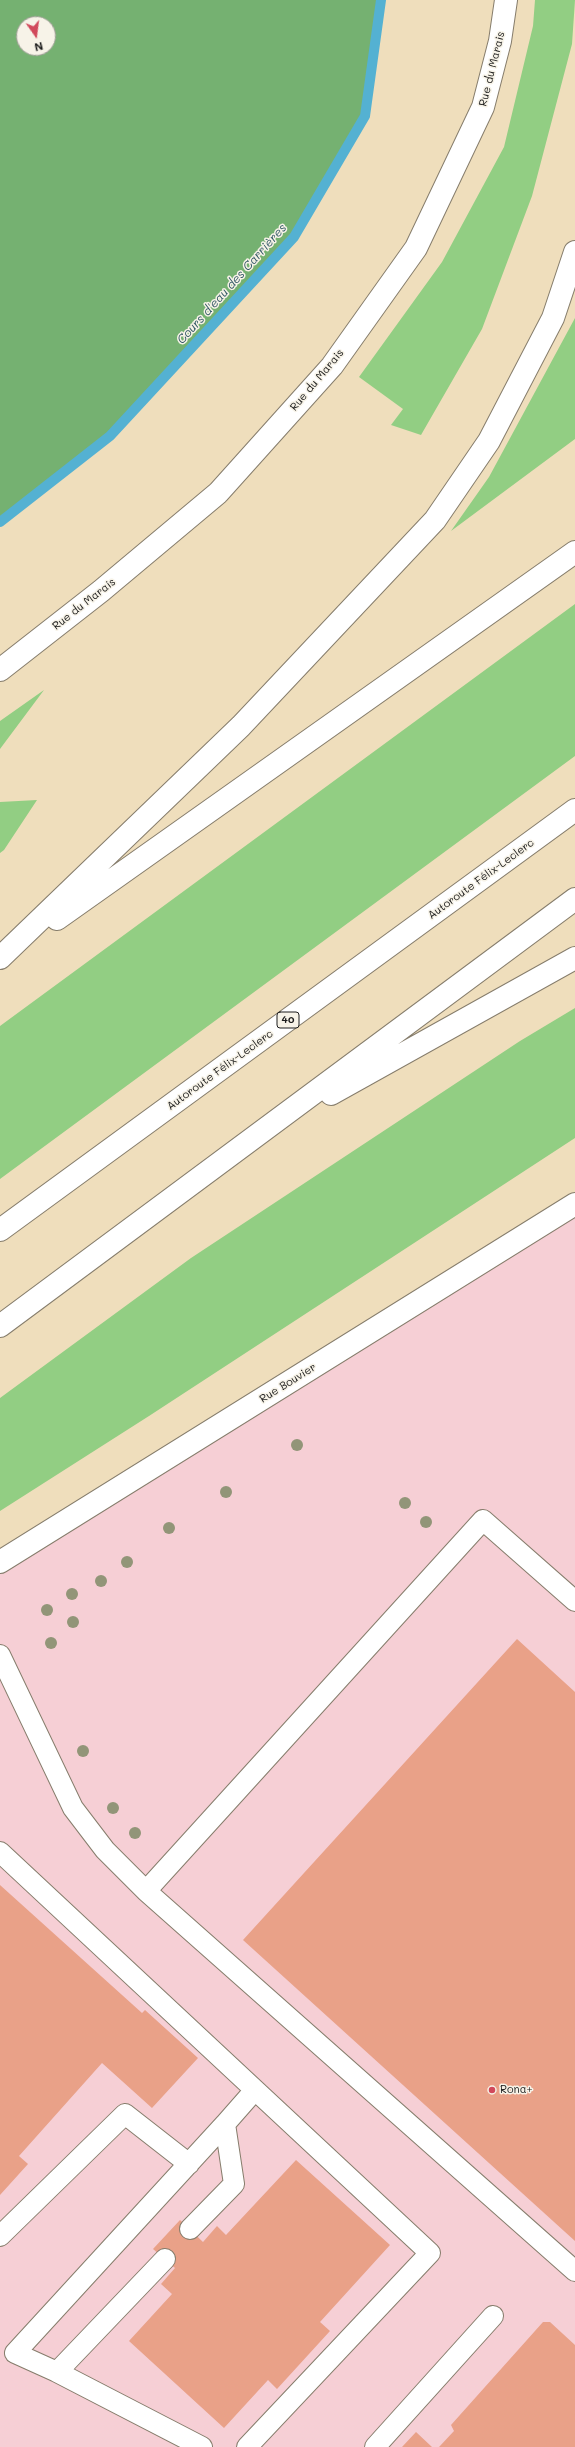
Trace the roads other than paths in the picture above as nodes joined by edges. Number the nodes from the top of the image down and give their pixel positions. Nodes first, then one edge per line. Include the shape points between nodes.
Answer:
1 (506, 0) edge
2 (575, 252) edge
3 (575, 552) edge
4 (0, 670) edge
5 (575, 810) edge
6 (575, 898) edge
7 (575, 958) edge
8 (0, 959) edge
9 (253, 1137) junction
10 (575, 1204) edge
11 (0, 1230) edge
12 (0, 1326) edge
13 (0, 1562) edge
14 (575, 1601) edge
15 (0, 1655) edge
16 (0, 1852) edge
17 (146, 1891) junction
18 (254, 2091) junction
19 (225, 2124) junction
20 (188, 2164) junction
21 (190, 2229) dead end
22 (0, 2236) edge
23 (164, 2259) dead end
24 (575, 2272) edge
25 (494, 2316) dead end
26 (8, 2351) edge
27 (57, 2372) junction
28 (202, 2447) edge
29 (247, 2447) edge
30 (375, 2447) edge

1 - 4 main road, Rue du Marais via 500,41 483,107 416,248 332,366 218,493 101,591
2 - 8 main road via 553,318 490,441 435,520 241,726
3 - 8 main road
5 - 11 main road, Autoroute Félix-Leclerc / 40
6 - 9 main road
7 - 9 main road
9 - 12 main road
10 - 13 main road, Rue Bouvier
14 - 17 lane via 483,1520
15 - 17 lane via 73,1808 105,1850
16 - 18 lane
17 - 24 lane
18 - 19 lane
18 - 29 lane via 430,2253
19 - 20 lane
19 - 21 lane via 234,2184
20 - 22 lane via 125,2114
20 - 26 lane
23 - 27 lane
25 - 30 lane
26 - 27 lane
27 - 28 lane

